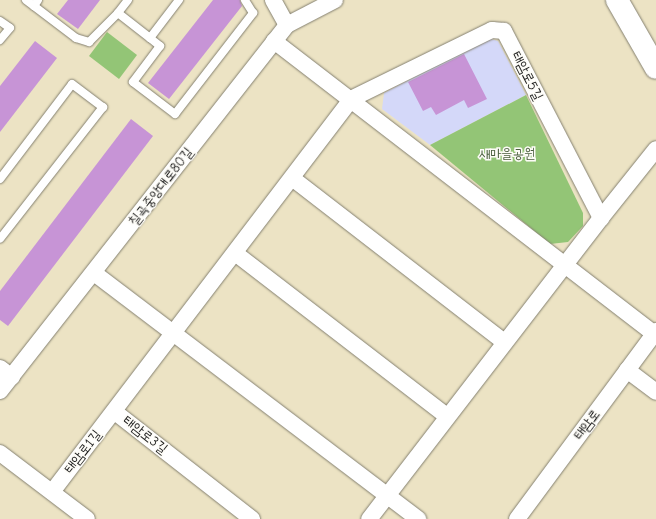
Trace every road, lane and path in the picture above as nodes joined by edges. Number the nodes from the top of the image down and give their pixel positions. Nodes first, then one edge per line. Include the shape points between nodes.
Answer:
1 (26, 0) edge
2 (128, 0) edge
3 (179, 0) edge
4 (246, 0) edge
5 (273, 0) edge
6 (335, 0) edge
7 (617, 0) edge
8 (36, 3) edge
9 (118, 13) junction
10 (0, 20) edge
11 (287, 25) junction
12 (150, 38) junction
13 (0, 40) edge
14 (274, 41) junction
15 (656, 68) edge
16 (351, 99) junction
17 (656, 149) edge
18 (292, 178) junction
19 (0, 179) edge
20 (262, 218) joint
21 (601, 218) junction
22 (0, 239) edge
23 (235, 254) junction
24 (563, 265) junction
25 (94, 273) junction
26 (655, 332) edge
27 (174, 333) junction
28 (504, 342) junction
29 (627, 370) junction
30 (6, 372) edge
31 (0, 391) edge
32 (656, 392) edge
33 (114, 412) junction
34 (447, 416) junction
35 (0, 453) edge
36 (52, 492) junction
37 (387, 495) junction
38 (88, 519) edge
39 (252, 519) edge
40 (369, 519) edge
41 (418, 519) edge
42 (517, 519) edge

1 - 8 lane
2 - 9 lane
3 - 12 lane
4 - 12 lane via 253,13 175,114 133,82 160,46
5 - 11 street
6 - 11 street, 칠곡중앙대로80길
7 - 15 main road
8 - 9 lane via 76,38 88,42
9 - 12 lane
10 - 13 lane via 10,28
11 - 14 street, 칠곡중앙대로80길
14 - 16 street
14 - 25 street, 칠곡중앙대로80길
16 - 18 street, 태암로5길
16 - 21 street, 태암로5길 via 492,30 504,31
16 - 24 street
17 - 21 street
18 - 20 street, 태암로5길
18 - 28 street
19 - 22 lane via 72,84 103,107
20 - 23 street, 태암로3길
21 - 24 street
23 - 27 street, 태암로3길
23 - 34 street
24 - 26 street
24 - 28 street
25 - 27 street
25 - 30 street, 칠곡중앙대로80길
26 - 29 street, 태암로
27 - 33 street, 태암로3길
27 - 37 street
28 - 34 street
29 - 32 street
29 - 42 street, 태암로
30 - 31 street, 칠곡중앙대로80길
33 - 36 street, 태암로1길
33 - 39 street, 태암로3길
34 - 37 street
35 - 36 street
36 - 38 street
37 - 40 street
37 - 41 street

